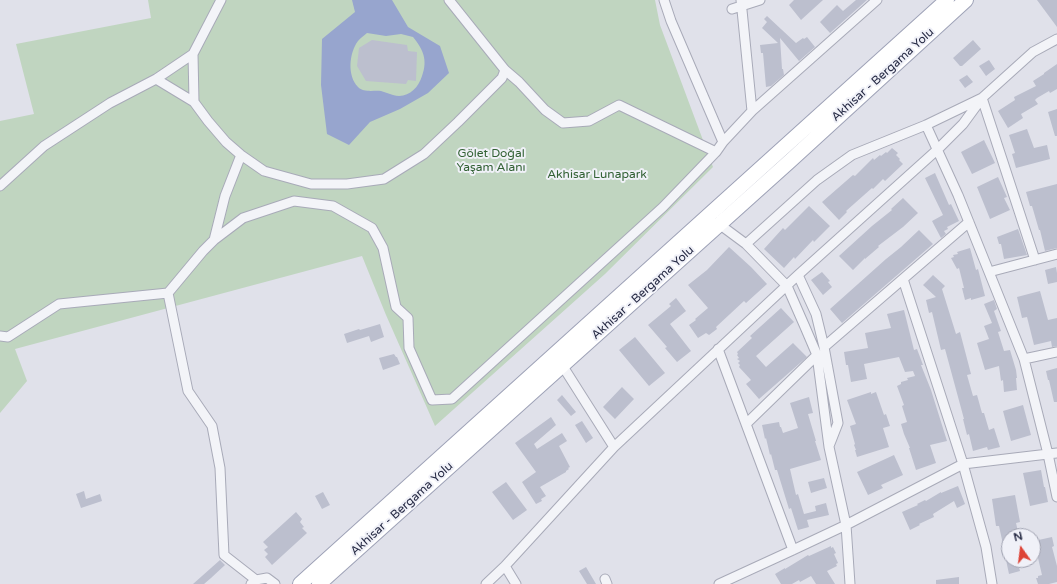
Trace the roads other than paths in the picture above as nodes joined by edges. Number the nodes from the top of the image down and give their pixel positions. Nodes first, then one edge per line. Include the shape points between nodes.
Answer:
1 (221, 0) edge
2 (449, 0) edge
3 (664, 0) edge
4 (760, 0) edge
5 (877, 0) edge
6 (947, 0) edge
7 (966, 0) edge
8 (741, 3) edge
9 (732, 9) dead end
10 (1057, 39) edge
11 (193, 54) junction
12 (505, 70) junction
13 (156, 79) junction
14 (982, 98) junction
15 (194, 102) junction
16 (752, 111) junction
17 (926, 125) junction
18 (723, 142) junction
19 (938, 149) junction
20 (716, 152) junction
21 (240, 155) junction
22 (0, 186) edge
23 (969, 222) junction
24 (719, 224) junction
25 (214, 240) junction
26 (746, 244) junction
27 (1057, 254) edge
28 (1035, 260) junction
29 (989, 272) junction
30 (798, 275) junction
31 (903, 279) junction
32 (787, 286) junction
33 (168, 293) junction
34 (0, 336) edge
35 (824, 347) junction
36 (718, 349) junction
37 (1057, 352) edge
38 (817, 355) junction
39 (1024, 359) junction
40 (562, 365) junction
41 (746, 424) junction
42 (614, 447) junction
43 (829, 447) junction
44 (1053, 454) edge
45 (963, 464) junction
46 (1057, 497) edge
47 (846, 525) junction
48 (793, 550) junction
49 (505, 566) junction
50 (253, 582) edge
51 (276, 584) edge
52 (300, 584) edge
53 (319, 584) edge
54 (486, 584) edge
55 (516, 584) edge
56 (719, 584) edge
57 (850, 584) edge
58 (992, 584) edge

1 - 11 street
2 - 12 street
3 - 18 street
4 - 8 street
5 - 16 street
6 - 52 main road, Akhisar - Bergama Yolu
7 - 24 main road, Akhisar - Bergama Yolu
8 - 9 street
8 - 16 street
10 - 14 street via 1032,52
11 - 13 street
11 - 15 street
12 - 20 street via 546,110 563,122 589,121 619,104
12 - 21 street via 502,78 424,154 384,179 346,184 311,184 264,171
13 - 15 street
13 - 22 street via 110,103 44,146
14 - 17 street
14 - 19 street via 963,124
14 - 28 street
15 - 21 street via 226,142
16 - 18 street
17 - 19 street
17 - 26 street via 852,156 817,180
18 - 20 street
19 - 23 street
19 - 30 street
20 - 25 street via 663,207 452,399 432,400 409,348 408,318 396,307 383,248 372,228 333,206 294,201 243,218
21 - 25 street via 224,196
23 - 29 street
23 - 31 street
24 - 26 street
24 - 40 main road, Akhisar - Bergama Yolu
25 - 33 street
26 - 32 street
27 - 28 street
28 - 29 street
29 - 39 street
30 - 32 street
30 - 35 street via 816,314
31 - 35 street
31 - 45 street
32 - 36 street
32 - 38 street
33 - 34 street via 59,304 8,338
33 - 50 street via 188,391 212,426 220,468 224,555
35 - 43 street via 838,423
36 - 41 street
36 - 42 street
37 - 39 street
38 - 41 street
38 - 43 street
39 - 44 street
40 - 42 street
40 - 53 main road, Akhisar - Bergama Yolu
41 - 48 street
42 - 49 street
43 - 47 street
44 - 45 street
44 - 46 street
45 - 47 street
45 - 58 street via 986,547
47 - 48 street
47 - 57 street
48 - 56 street
49 - 54 street
49 - 55 street
50 - 51 street via 267,578

